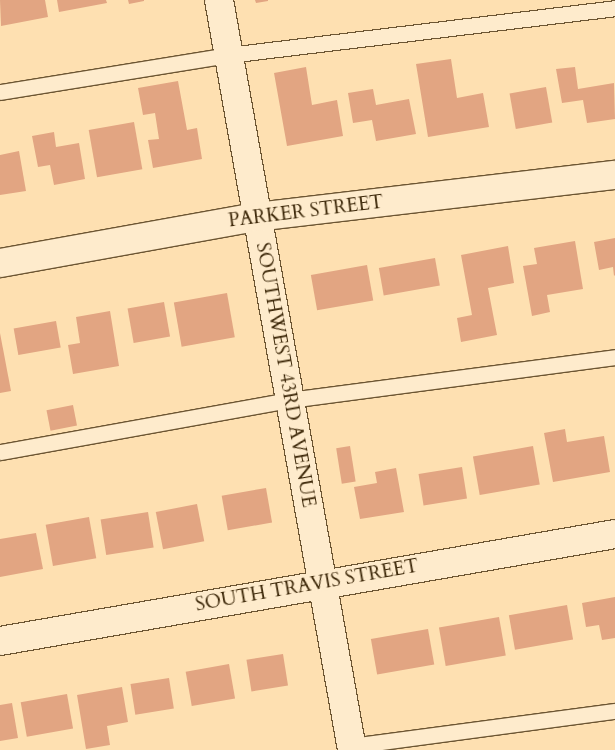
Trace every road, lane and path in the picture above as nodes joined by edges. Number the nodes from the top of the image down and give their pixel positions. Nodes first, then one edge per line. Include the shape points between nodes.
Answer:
1 (219, 0) edge
2 (615, 8) edge
3 (228, 56) junction
4 (0, 92) edge
5 (615, 174) edge
6 (256, 216) junction
7 (0, 263) edge
8 (615, 357) edge
9 (289, 400) junction
10 (0, 452) edge
11 (615, 534) edge
12 (322, 583) junction
13 (0, 641) edge
14 (615, 711) edge
15 (352, 748) edge

1 - 3 street, SOUTHWEST 43RD AVENUE
2 - 3 lane
3 - 4 lane
3 - 6 street, SOUTHWEST 43RD AVENUE
5 - 6 street, PARKER STREET
6 - 7 street, PARKER STREET
6 - 9 street, SOUTHWEST 43RD AVENUE
8 - 9 lane
9 - 10 lane
9 - 12 street, SOUTHWEST 43RD AVENUE
11 - 12 street, SOUTH TRAVIS STREET
12 - 13 street, SOUTH TRAVIS STREET
12 - 15 street, SOUTHWEST 43RD AVENUE
14 - 15 lane

